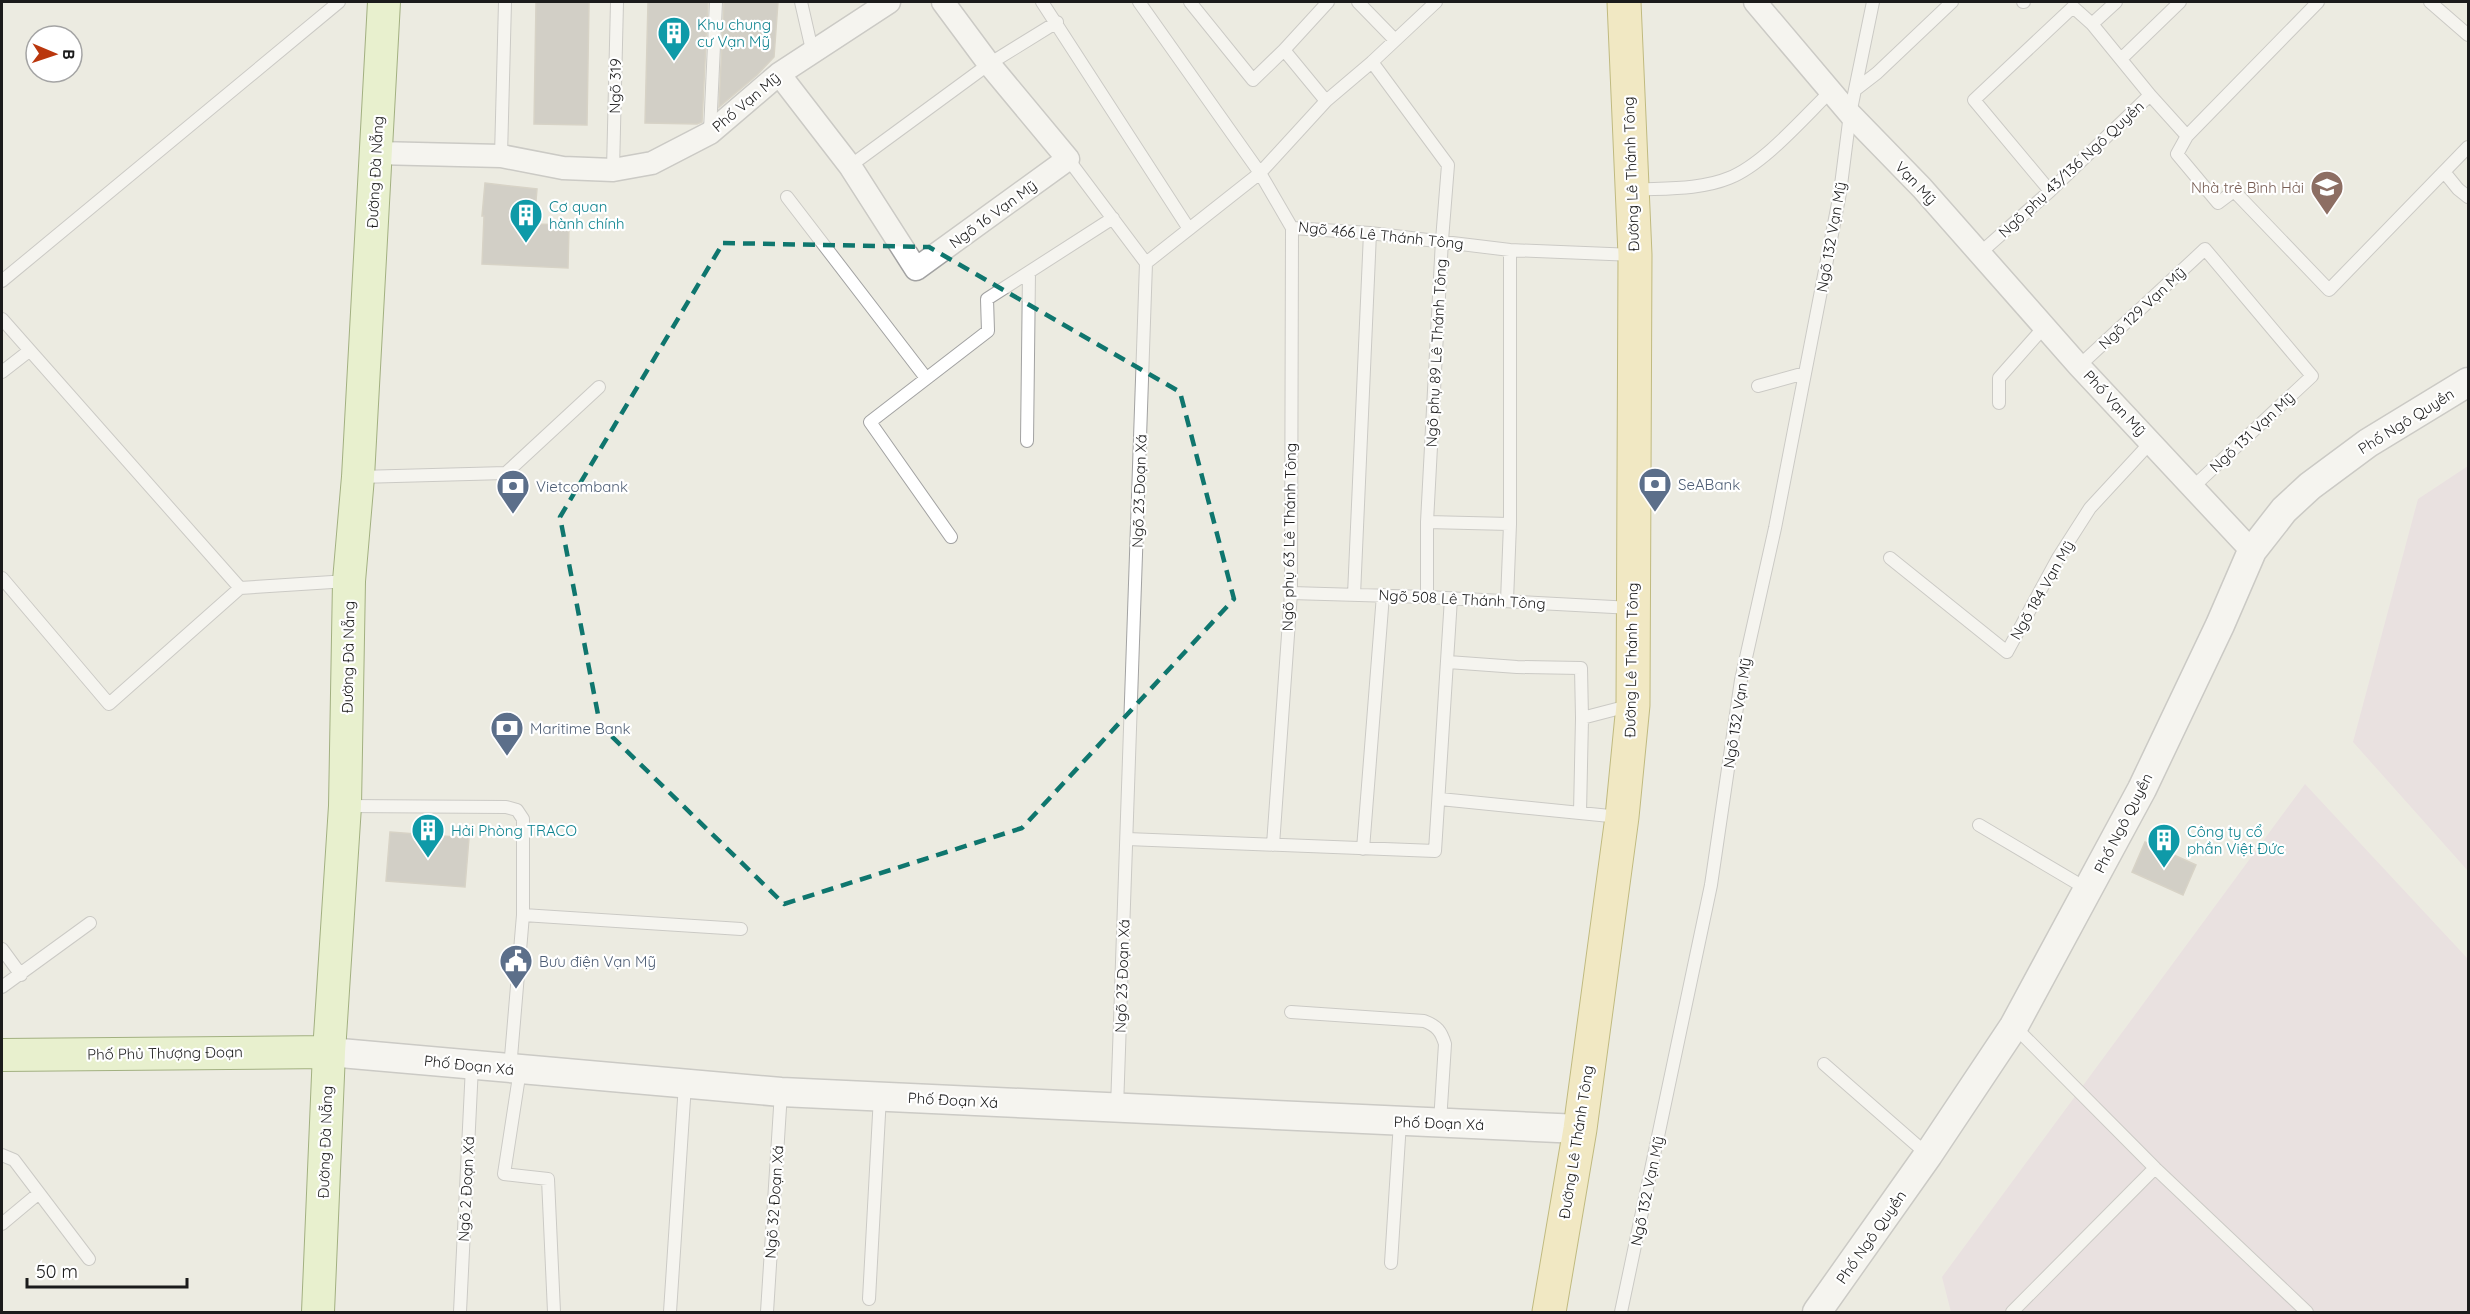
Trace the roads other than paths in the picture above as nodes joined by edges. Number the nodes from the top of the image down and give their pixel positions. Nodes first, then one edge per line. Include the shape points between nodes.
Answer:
1 (339, 2) edge
2 (384, 2) edge
3 (505, 2) edge
4 (617, 2) edge
5 (716, 2) edge
6 (801, 2) edge
7 (889, 2) edge
8 (943, 2) edge
9 (1042, 2) edge
10 (1139, 2) edge
11 (1190, 2) edge
12 (1328, 2) edge
13 (1358, 2) edge
14 (1436, 2) edge
15 (1624, 2) edge
16 (1755, 2) edge
17 (1873, 2) edge
18 (1952, 2) edge
19 (2116, 2) edge
20 (2180, 2) edge
21 (2318, 2) edge
22 (2430, 2) edge
23 (2069, 4) edge
24 (1057, 22) junction
25 (2092, 24) junction
26 (2469, 34) edge
27 (1395, 40) junction
28 (812, 50) junction
29 (1284, 50) junction
30 (2121, 59) junction
31 (1372, 62) junction
32 (989, 64) junction
33 (779, 74) junction
34 (1855, 90) junction
35 (1831, 91) junction
36 (2150, 94) junction
37 (1326, 101) junction
38 (1850, 114) junction
39 (710, 133) junction
40 (2187, 136) junction
41 (2469, 147) edge
42 (376, 153) junction
43 (501, 156) junction
44 (1068, 159) junction
45 (850, 166) junction
46 (613, 170) junction
47 (1260, 173) junction
48 (2445, 173) junction
49 (1632, 190) junction
50 (2050, 191) junction
51 (787, 197) dead end
52 (2469, 197) edge
53 (1113, 218) junction
54 (1292, 228) junction
55 (1189, 229) junction
56 (1370, 233) junction
57 (1442, 240) junction
58 (1510, 249) junction
59 (1979, 254) junction
60 (1635, 255) junction
61 (1146, 263) junction
62 (1029, 272) junction
63 (2, 281) edge
64 (2, 319) edge
65 (2045, 326) junction
66 (29, 351) junction
67 (2079, 366) junction
68 (2, 372) edge
69 (1805, 373) junction
70 (2312, 376) joint
71 (926, 378) junction
72 (2469, 382) edge
73 (1758, 386) dead end
74 (599, 387) dead end
75 (1999, 403) dead end
76 (1027, 441) dead end
77 (2151, 442) junction
78 (358, 477) junction
79 (2193, 487) junction
80 (1427, 522) junction
81 (1510, 524) junction
82 (951, 537) dead end
83 (2252, 551) junction
84 (1890, 558) dead end
85 (2, 578) edge
86 (349, 581) junction
87 (240, 588) junction
88 (1291, 593) junction
89 (1354, 595) junction
90 (1383, 595) junction
91 (1427, 597) junction
92 (1451, 598) junction
93 (1507, 601) junction
94 (1633, 608) junction
95 (1448, 662) junction
96 (1633, 705) junction
97 (1582, 718) junction
98 (1440, 799) junction
99 (345, 806) junction
100 (1580, 813) junction
101 (1622, 817) junction
102 (1979, 825) dead end
103 (1127, 839) junction
104 (1273, 845) junction
105 (1363, 849) junction
106 (2088, 890) junction
107 (523, 915) junction
108 (90, 923) dead end
109 (741, 929) dead end
110 (2, 949) edge
111 (21, 975) junction
112 (2, 987) edge
113 (1291, 1012) dead end
114 (2013, 1026) junction
115 (329, 1052) junction
116 (2, 1055) edge
117 (1824, 1064) dead end
118 (472, 1066) junction
119 (515, 1070) junction
120 (685, 1084) junction
121 (781, 1092) junction
122 (880, 1096) junction
123 (1117, 1109) junction
124 (1400, 1122) junction
125 (1440, 1124) junction
126 (1580, 1129) junction
127 (2, 1155) edge
128 (1928, 1155) junction
129 (2155, 1168) junction
130 (39, 1193) junction
131 (2, 1224) edge
132 (89, 1258) dead end
133 (1390, 1263) dead end
134 (869, 1299) dead end
135 (1826, 1306) edge
136 (318, 1312) edge
137 (460, 1312) edge
138 (554, 1312) edge
139 (670, 1312) edge
140 (767, 1312) edge
141 (1549, 1312) edge
142 (1621, 1312) edge
143 (2012, 1312) edge
144 (2307, 1312) edge

1 - 63 lane
2 - 42 main road, Đường Đà Nẵng
3 - 43 lane
4 - 46 lane, Ngõ 319
5 - 39 lane
6 - 28 lane
7 - 28 street, Phố Vạn Mỹ
8 - 32 street
9 - 24 lane
10 - 47 lane, Ngõ 466 Lê Thánh Tông
11 - 29 lane via 1253,80
12 - 29 lane
13 - 27 lane
14 - 27 lane
15 - 49 main road, Đường Lê Thánh Tông
16 - 35 street
17 - 34 lane, Ngõ 132 Vạn Mỹ
18 - 34 lane
19 - 25 lane
20 - 30 lane
21 - 40 lane
22 - 26 lane
23 - 25 lane, Ngõ phụ 43/136 Ngô Quyền
23 - 50 lane via 1974,100
24 - 32 lane
24 - 55 lane
25 - 30 lane, Ngõ phụ 43/136 Ngô Quyền
27 - 31 lane
28 - 33 street, Phố Vạn Mỹ
29 - 37 lane
30 - 36 lane, Ngõ phụ 43/136 Ngô Quyền
31 - 37 lane
31 - 57 lane, Ngõ phụ 89 Lê Thánh Tông via 1448,165
32 - 44 street
32 - 45 lane
33 - 39 street, Phố Vạn Mỹ
33 - 45 street, Ngõ 16 Vạn Mỹ
34 - 38 lane, Ngõ 132 Vạn Mỹ
35 - 38 street
35 - 49 lane via 1746,170 1708,184
36 - 40 lane
36 - 50 lane, Ngõ phụ 43/136 Ngô Quyền
37 - 47 lane
38 - 59 street, Vạn Mỹ
38 - 69 lane, Ngõ 132 Vạn Mỹ via 1840,193
39 - 46 street, Phố Vạn Mỹ via 652,163
40 - 48 lane via 2176,154 2218,203 2234,191 2328,290
41 - 48 lane
42 - 43 street, Phố Vạn Mỹ
42 - 78 main road, Đường Đà Nẵng
43 - 46 street, Phố Vạn Mỹ via 563,168
44 - 45 street, Ngõ 16 Vạn Mỹ via 916,269
44 - 53 lane
47 - 54 lane, Ngõ 466 Lê Thánh Tông
47 - 55 lane
48 - 52 lane
49 - 60 main road, Đường Lê Thánh Tông
50 - 59 lane, Ngõ phụ 43/136 Ngô Quyền
51 - 71 lane
53 - 61 lane
53 - 62 lane
54 - 56 lane, Ngõ 466 Lê Thánh Tông
54 - 88 lane, Ngõ phụ 63 Lê Thánh Tông
55 - 61 lane
56 - 57 lane, Ngõ 466 Lê Thánh Tông
56 - 89 lane
57 - 58 lane, Ngõ 466 Lê Thánh Tông
57 - 80 lane, Ngõ phụ 89 Lê Thánh Tông
58 - 60 lane, Ngõ 466 Lê Thánh Tông
58 - 81 lane
59 - 65 street, Phố Vạn Mỹ
60 - 94 main road, Đường Lê Thánh Tông
61 - 103 lane, Ngõ 23 Đoạn Xá
62 - 71 lane via 987,299 988,331
62 - 76 lane
64 - 66 lane
65 - 67 street, Phố Vạn Mỹ
65 - 75 lane via 1999,378
66 - 68 lane
66 - 87 lane
67 - 70 lane, Ngõ 129 Vạn Mỹ via 2205,249
67 - 77 street, Phố Vạn Mỹ
69 - 73 lane
69 - 142 lane, Ngõ 132 Vạn Mỹ via 1741,680 1711,885
70 - 79 lane, Ngõ 131 Vạn Mỹ
71 - 82 lane via 870,422
72 - 83 street, Phố Ngô Quyền via 2368,443 2310,486 2284,510
74 - 78 lane via 506,473
77 - 79 street, Phố Vạn Mỹ
77 - 84 lane, Ngõ 184 Vạn Mỹ via 2090,508 2007,652
78 - 86 main road, Đường Đà Nẵng
79 - 83 street, Phố Vạn Mỹ
80 - 81 lane
80 - 91 lane, Ngõ phụ 89 Lê Thánh Tông
81 - 93 lane
83 - 106 street, Phố Ngô Quyền via 2142,789
85 - 87 lane via 109,704
86 - 87 lane
86 - 99 main road, Đường Đà Nẵng
88 - 89 lane, Ngõ 508 Lê Thánh Tông
88 - 104 lane, Ngõ phụ 63 Lê Thánh Tông
89 - 90 lane, Ngõ 508 Lê Thánh Tông
90 - 91 lane, Ngõ 508 Lê Thánh Tông
90 - 105 lane
91 - 92 lane, Ngõ 508 Lê Thánh Tông
92 - 93 lane, Ngõ 508 Lê Thánh Tông
92 - 95 lane
93 - 94 lane, Ngõ 508 Lê Thánh Tông
94 - 96 main road, Đường Lê Thánh Tông
95 - 97 lane via 1581,668
95 - 98 lane
96 - 97 lane
96 - 101 main road, Đường Lê Thánh Tông
97 - 100 lane
98 - 100 lane
98 - 105 lane via 1435,851
99 - 107 lane via 517,810 523,819
99 - 115 main road, Đường Đà Nẵng
100 - 101 lane
101 - 126 main road, Đường Lê Thánh Tông
102 - 106 lane
103 - 104 lane
103 - 123 lane, Ngõ 23 Đoạn Xá
104 - 105 lane
106 - 114 street, Phố Ngô Quyền
107 - 109 lane
107 - 119 lane
108 - 111 lane
110 - 111 lane
111 - 112 lane
113 - 125 lane via 1424,1021 1434,1025 1442,1032 1445,1044
114 - 128 street, Phố Ngô Quyền
114 - 129 lane
115 - 116 main road, Phố Phủ Thượng Đoạn
115 - 118 street, Phố Đoạn Xá
115 - 136 main road, Đường Đà Nẵng
117 - 128 lane
118 - 119 street, Phố Đoạn Xá
118 - 137 lane, Ngõ 2 Đoạn Xá
119 - 120 street, Phố Đoạn Xá
119 - 138 lane via 504,1174 548,1179
120 - 121 street, Phố Đoạn Xá
120 - 139 lane
121 - 122 street, Phố Đoạn Xá
121 - 140 lane, Ngõ 32 Đoạn Xá
122 - 123 street, Phố Đoạn Xá
122 - 134 lane
123 - 124 street, Phố Đoạn Xá
124 - 125 street, Phố Đoạn Xá
124 - 133 lane
125 - 126 street, Phố Đoạn Xá
126 - 141 main road, Đường Lê Thánh Tông
127 - 130 lane via 14,1160
128 - 135 street, Phố Ngô Quyền
129 - 143 lane
129 - 144 lane
130 - 131 lane
130 - 132 lane

